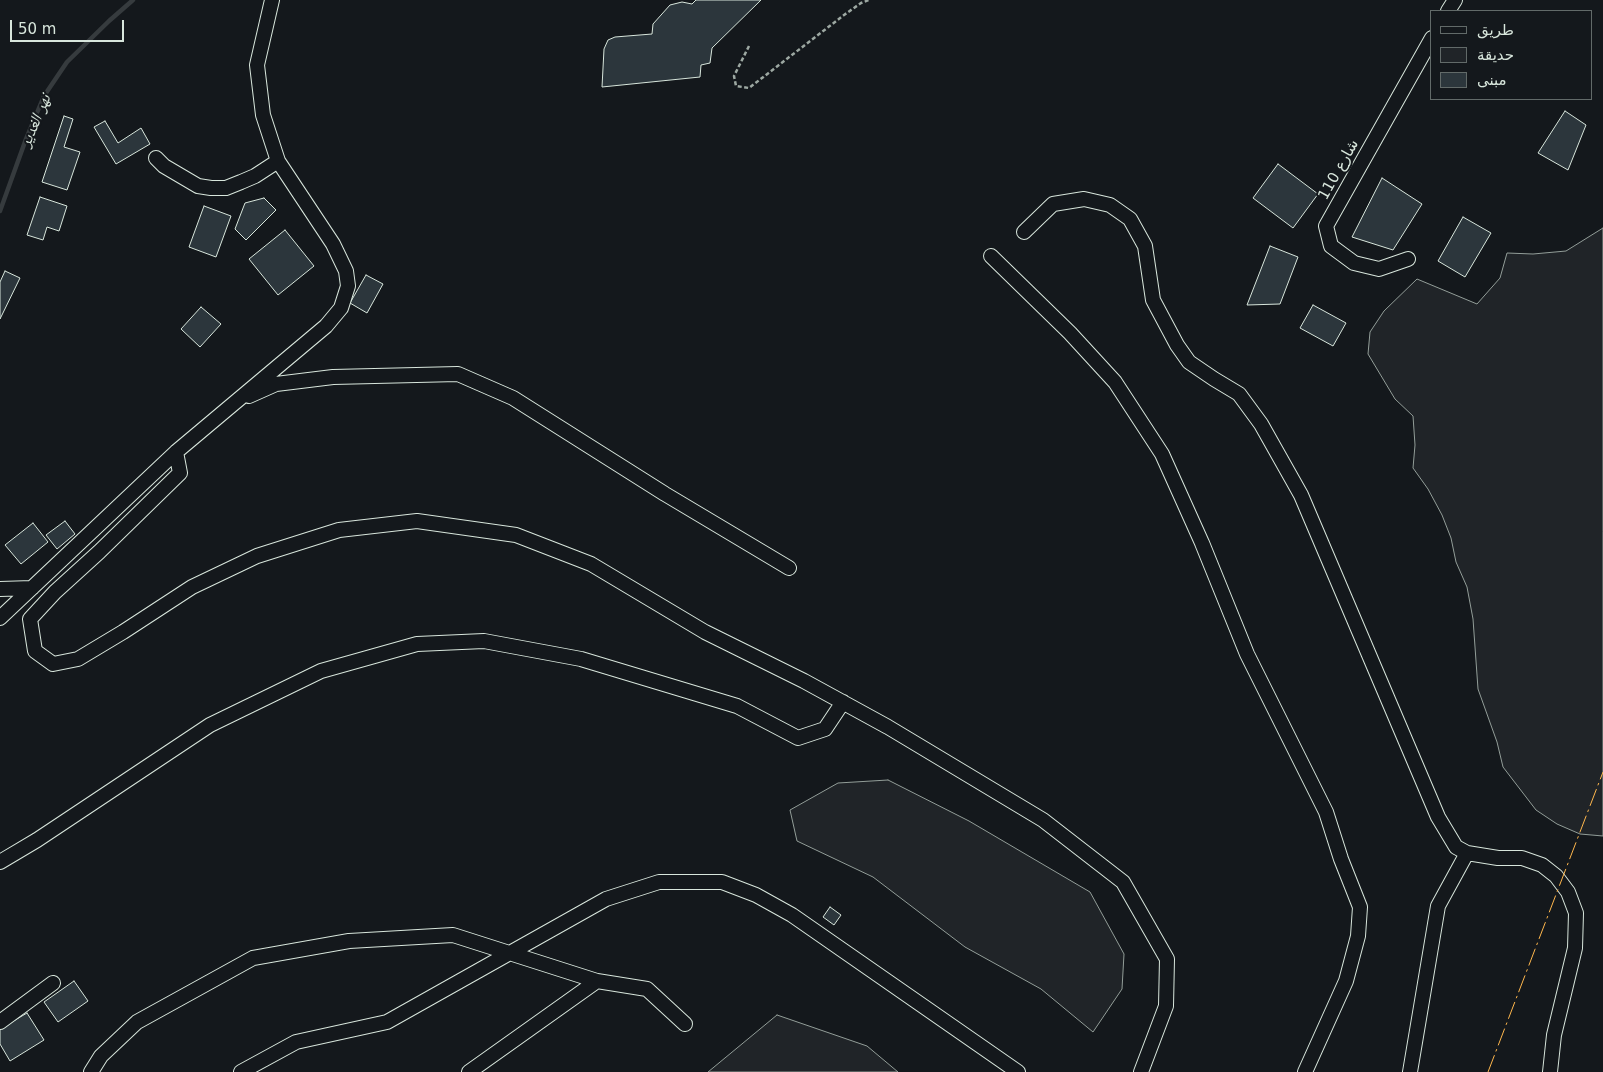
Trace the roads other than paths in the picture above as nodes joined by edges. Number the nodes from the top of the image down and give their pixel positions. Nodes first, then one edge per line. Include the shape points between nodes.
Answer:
1 (272, 0) edge
2 (1430, 42) edge
3 (156, 158) dead end
4 (278, 161) junction
5 (1024, 232) dead end
6 (991, 256) dead end
7 (1408, 258) dead end
8 (235, 403) junction
9 (176, 452) junction
10 (789, 568) dead end
11 (32, 588) junction
12 (0, 589) edge
13 (0, 618) edge
14 (843, 702) junction
15 (1467, 854) junction
16 (0, 862) edge
17 (511, 953) junction
18 (597, 981) junction
19 (53, 983) dead end
20 (0, 1022) edge
21 (685, 1024) dead end
22 (91, 1072) edge
23 (241, 1072) edge
24 (469, 1072) edge
25 (1018, 1072) edge
26 (1141, 1072) edge
27 (1305, 1072) edge
28 (1410, 1072) edge
29 (1550, 1072) edge

1 - 4 street via 256,65 263,115
2 - 7 street, شارع 110 via 1326,226 1331,246 1354,263 1379,269
3 - 4 street via 198,186 211,188 226,188 241,182
4 - 8 street via 333,244 346,271 348,286 341,308 326,326
5 - 15 street via 1054,204 1084,199 1110,204 1130,219 1146,246 1153,300 1177,345 1189,362 1239,394 1261,424 1301,495 1438,817 1456,847
6 - 27 street via 1070,332 1115,382 1162,454 1247,654 1326,812 1360,907 1358,936 1346,981
8 - 9 street
8 - 10 street via 276,384 333,377 458,374 513,398 664,494
9 - 11 street
9 - 14 street via 180,473 54,592 30,619 35,651 53,664 78,659 192,587 257,556 339,530 417,521 516,535 591,564 705,632
11 - 12 street
11 - 13 street
14 - 16 street via 825,728 798,738 737,706 581,660 484,641 417,644 321,671 210,725
14 - 26 street via 1043,820 1123,882 1167,959 1166,1006
15 - 28 street via 1438,906
15 - 29 street via 1522,858 1542,865 1568,892 1576,913 1575,948 1554,1035
17 - 18 street
17 - 22 street via 453,935 349,941 253,958 137,1022 101,1056
17 - 23 street via 387,1022 296,1042
17 - 25 street via 606,899 659,882 722,882 756,895 792,915
18 - 21 street via 647,989
18 - 24 street
19 - 20 street

